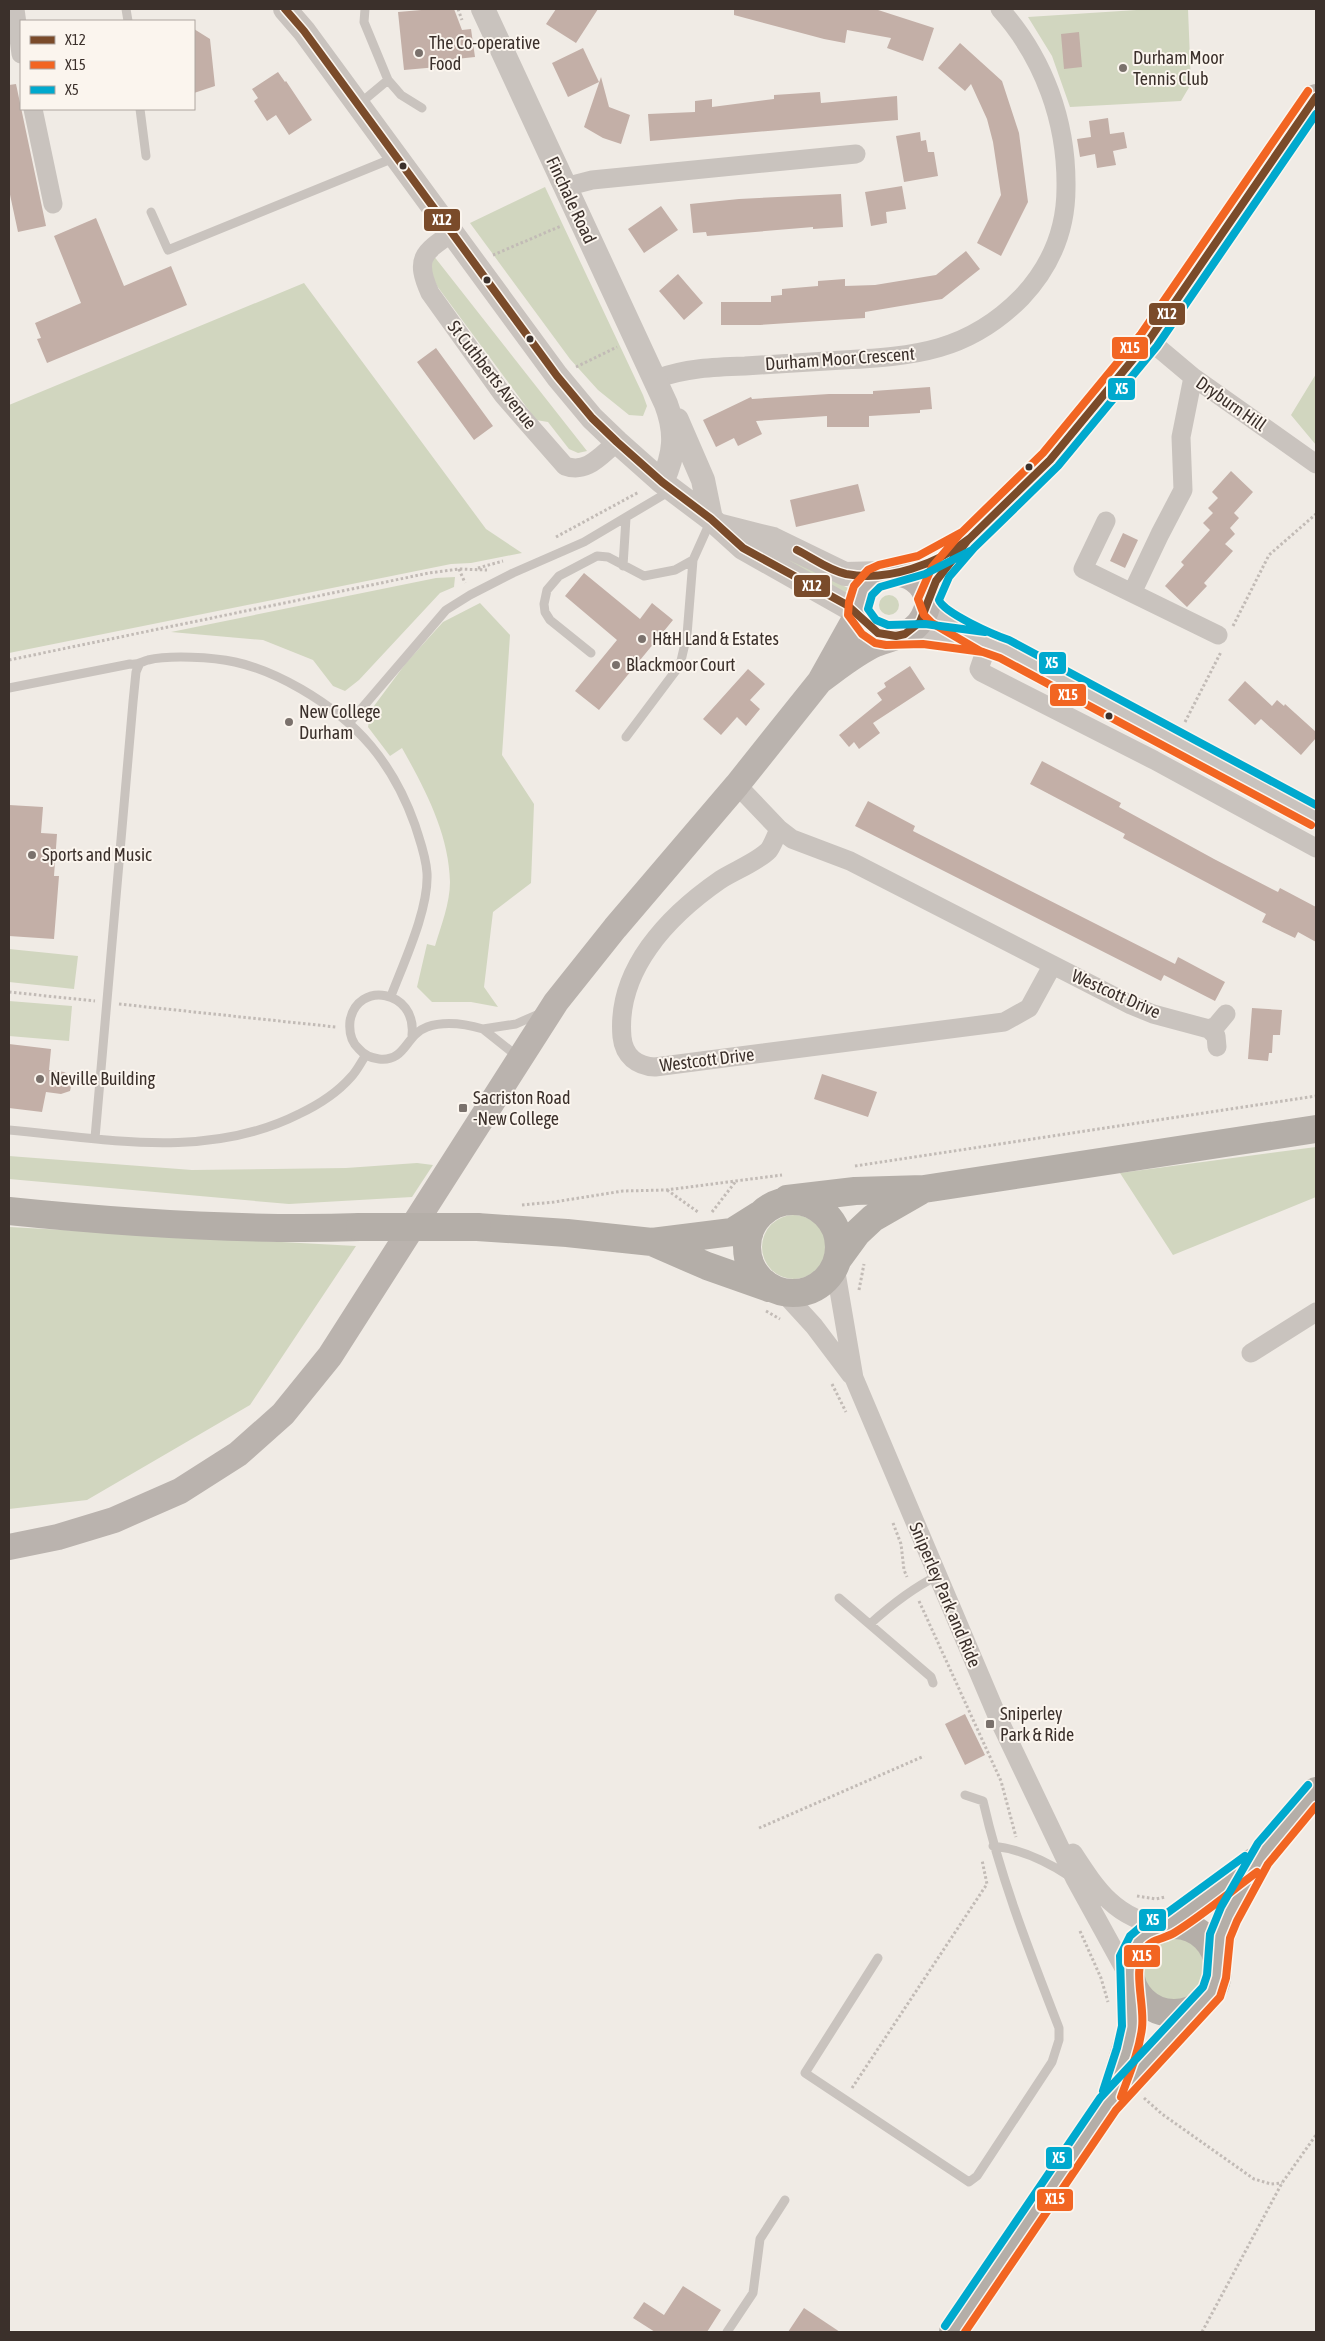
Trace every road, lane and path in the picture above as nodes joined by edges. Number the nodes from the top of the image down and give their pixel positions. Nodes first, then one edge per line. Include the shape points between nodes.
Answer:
1 (16, 9) edge
2 (285, 9) edge
3 (365, 9) edge
4 (483, 9) edge
5 (1000, 9) edge
6 (20, 45) edge
7 (388, 80) junction
8 (1316, 97) edge
9 (358, 105) junction
10 (422, 108) dead end
11 (33, 110) edge
12 (140, 110) edge
13 (856, 154) dead end
14 (146, 156) dead end
15 (396, 157) junction
16 (565, 187) junction
17 (53, 204) dead end
18 (151, 212) dead end
19 (580, 218) junction
20 (452, 233) junction
21 (501, 252) dead end
22 (636, 337) junction
23 (1150, 340) junction
24 (575, 368) dead end
25 (1193, 377) junction
26 (658, 384) junction
27 (617, 442) junction
28 (1316, 464) edge
29 (667, 486) junction
30 (1316, 514) edge
31 (626, 518) junction
32 (1106, 521) dead end
33 (714, 522) junction
34 (549, 541) dead end
35 (967, 541) junction
36 (508, 560) dead end
37 (693, 560) junction
38 (623, 566) junction
39 (889, 573) junction
40 (1132, 593) junction
41 (928, 601) junction
42 (858, 613) junction
43 (900, 635) junction
44 (1224, 638) junction
45 (986, 642) junction
46 (591, 653) dead end
47 (9, 660) edge
48 (140, 664) junction
49 (820, 681) junction
50 (9, 688) edge
51 (350, 722) junction
52 (626, 737) dead end
53 (1171, 738) junction
54 (1154, 760) junction
55 (736, 785) junction
56 (1316, 816) edge
57 (779, 829) junction
58 (1316, 848) edge
59 (1052, 966) junction
60 (9, 992) edge
61 (391, 996) junction
62 (107, 1002) junction
63 (552, 1007) junction
64 (1226, 1014) dead end
65 (349, 1028) junction
66 (483, 1029) junction
67 (1208, 1029) junction
68 (412, 1035) junction
69 (1217, 1048) dead end
70 (366, 1055) junction
71 (519, 1058) junction
72 (1316, 1096) edge
73 (1316, 1129) edge
74 (9, 1130) edge
75 (95, 1138) junction
76 (845, 1167) dead end
77 (736, 1181) junction
78 (789, 1187) junction
79 (924, 1189) junction
80 (666, 1190) junction
81 (515, 1206) dead end
82 (9, 1211) edge
83 (699, 1213) dead end
84 (759, 1215) junction
85 (707, 1218) dead end
86 (652, 1242) junction
87 (866, 1258) dead end
88 (837, 1263) junction
89 (859, 1293) dead end
90 (773, 1297) junction
91 (1316, 1312) edge
92 (782, 1320) dead end
93 (1251, 1353) dead end
94 (828, 1378) dead end
95 (854, 1378) junction
96 (850, 1420) dead end
97 (890, 1517) dead end
98 (9, 1546) edge
99 (937, 1576) junction
100 (912, 1588) junction
101 (839, 1598) dead end
102 (870, 1624) junction
103 (933, 1683) dead end
104 (924, 1756) dead end
105 (1001, 1781) dead end
106 (1316, 1791) edge
107 (965, 1795) dead end
108 (1043, 1809) junction
109 (760, 1828) dead end
110 (993, 1846) junction
111 (981, 1852) dead end
112 (1261, 1857) junction
113 (1074, 1879) junction
114 (1132, 1894) dead end
115 (1172, 1896) dead end
116 (1165, 1925) junction
117 (1083, 1936) dead end
118 (878, 1958) dead end
119 (1217, 1961) junction
120 (1131, 1982) junction
121 (1108, 2004) dead end
122 (1193, 2010) junction
123 (1127, 2083) junction
124 (845, 2099) junction
125 (1108, 2104) junction
126 (1316, 2135) edge
127 (1282, 2183) junction
128 (785, 2200) dead end
129 (727, 2332) edge
130 (953, 2332) edge
131 (1202, 2332) edge

1 - 6 street
2 - 9 street
3 - 7 lane via 364,22
4 - 16 street, Finchale Road
5 - 26 street, Durham Moor Crescent via 1016,28 1043,74 1064,148 1066,199 1059,241 1040,277 987,326 948,346 885,358 692,368
7 - 9 lane
7 - 10 lane via 401,95
8 - 23 main road
9 - 15 street
11 - 17 street
12 - 14 lane
13 - 16 street via 592,180
15 - 18 lane via 168,250
15 - 20 street
16 - 19 street, Finchale Road
19 - 21 path
19 - 22 street, Finchale Road
20 - 27 street via 557,376
20 - 27 street, St Cuthberts Avenue via 424,255 425,282 503,395 565,466 575,470 585,468
22 - 24 path
22 - 26 street, Finchale Road
23 - 25 street, Dryburn Hill
23 - 35 main road via 1050,460
25 - 28 street, Dryburn Hill
25 - 40 street via 1181,437 1183,490
26 - 29 street, Finchale Road via 675,437
26 - 33 street, Finchale Road via 692,452
27 - 29 street
29 - 31 lane
29 - 33 street
29 - 34 path via 630,495
30 - 44 path via 1269,555
31 - 38 lane
31 - 51 lane via 446,610
32 - 40 street via 1083,569
33 - 37 lane
33 - 39 street via 774,540 845,574
33 - 42 street via 743,548
35 - 39 main road via 921,566
35 - 41 main road via 942,572
36 - 47 path via 475,569 429,573
37 - 38 lane via 675,570 644,576
37 - 52 lane via 687,635 680,665
38 - 46 lane via 608,557 597,556 559,576 547,590 544,604 550,620
39 - 41 main road via 912,579 921,587
39 - 42 main road via 874,578 866,585 858,602
40 - 44 street
41 - 43 main road via 920,622
41 - 45 street via 938,615
42 - 43 main road via 878,633
42 - 49 main road
43 - 45 street
43 - 49 main road via 859,653
44 - 53 path
45 - 53 street
45 - 54 street via 979,665 981,672
48 - 50 lane
48 - 51 lane via 148,660 193,657 234,662 286,680
48 - 62 lane via 133,702
49 - 55 main road
51 - 61 lane via 391,774 409,811 425,858 426,895
53 - 54 street
53 - 56 street
54 - 58 street
55 - 57 street, Westcott Drive
55 - 63 main road
57 - 59 street, Westcott Drive via 792,839 850,861
57 - 59 street, Westcott Drive via 770,849 692,901 655,939 642,959 630,980 621,1011 626,1052 640,1064 655,1067 1004,1022 1029,1008
59 - 67 street, Westcott Drive via 1153,1014
60 - 62 path
61 - 65 lane via 371,996 362,1001 351,1017
61 - 68 lane via 410,1012
62 - 65 path
62 - 75 lane
63 - 66 lane via 516,1024
63 - 71 main road
64 - 67 street via 1216,1026
65 - 70 lane via 351,1038
66 - 68 lane via 468,1025 441,1025 427,1027
66 - 71 lane
67 - 69 street via 1216,1036
68 - 70 lane via 407,1046 392,1057 382,1059
70 - 75 lane via 351,1077 316,1106 257,1132 174,1144
71 - 98 main road via 330,1356 283,1414 238,1454 180,1491 114,1520 58,1537
72 - 76 path
73 - 79 highway
74 - 75 lane
77 - 78 path
77 - 80 path
77 - 85 path
78 - 79 highway via 856,1191
78 - 84 highway
78 - 88 highway via 821,1209 834,1225 839,1239
79 - 88 highway via 873,1218 856,1233
80 - 81 path via 623,1190
80 - 83 path
82 - 86 highway, bridge via 183,1226 312,1229 477,1227
84 - 86 highway via 732,1232
84 - 90 highway via 752,1224 746,1249 749,1263
86 - 90 highway
87 - 89 path
88 - 90 highway via 825,1282 812,1290
88 - 95 street
90 - 92 path
90 - 95 street via 814,1326
91 - 93 street
94 - 96 path
95 - 99 street, Sniperley Park and Ride
97 - 100 path via 901,1544 904,1570
99 - 100 lane
99 - 108 street, Sniperley Park and Ride via 998,1718
100 - 102 lane
100 - 105 path
101 - 102 lane
102 - 103 lane via 931,1677
104 - 109 path
106 - 112 highway
107 - 110 lane via 983,1801
108 - 113 street
108 - 116 street via 1106,1899 1137,1920
110 - 113 lane via 1017,1850
110 - 124 lane via 1017,1920 1059,2028 1052,2062 977,2176 969,2182
111 - 124 path via 987,1884
112 - 116 highway
112 - 119 highway via 1228,1916 1220,1937
113 - 120 street
114 - 115 path via 1156,1899
116 - 119 highway via 1189,1927 1203,1935
116 - 120 highway via 1138,1941 1130,1957
117 - 121 path
118 - 124 lane via 805,2073
119 - 122 highway via 1215,1986 1206,2000
120 - 122 highway via 1140,1999 1151,2009 1168,2014
120 - 125 highway via 1132,2027
122 - 123 highway
123 - 125 highway
123 - 127 path via 1162,2114 1254,2179 1271,2184
125 - 130 highway
126 - 127 path
127 - 131 path
128 - 129 lane via 760,2239 753,2293

